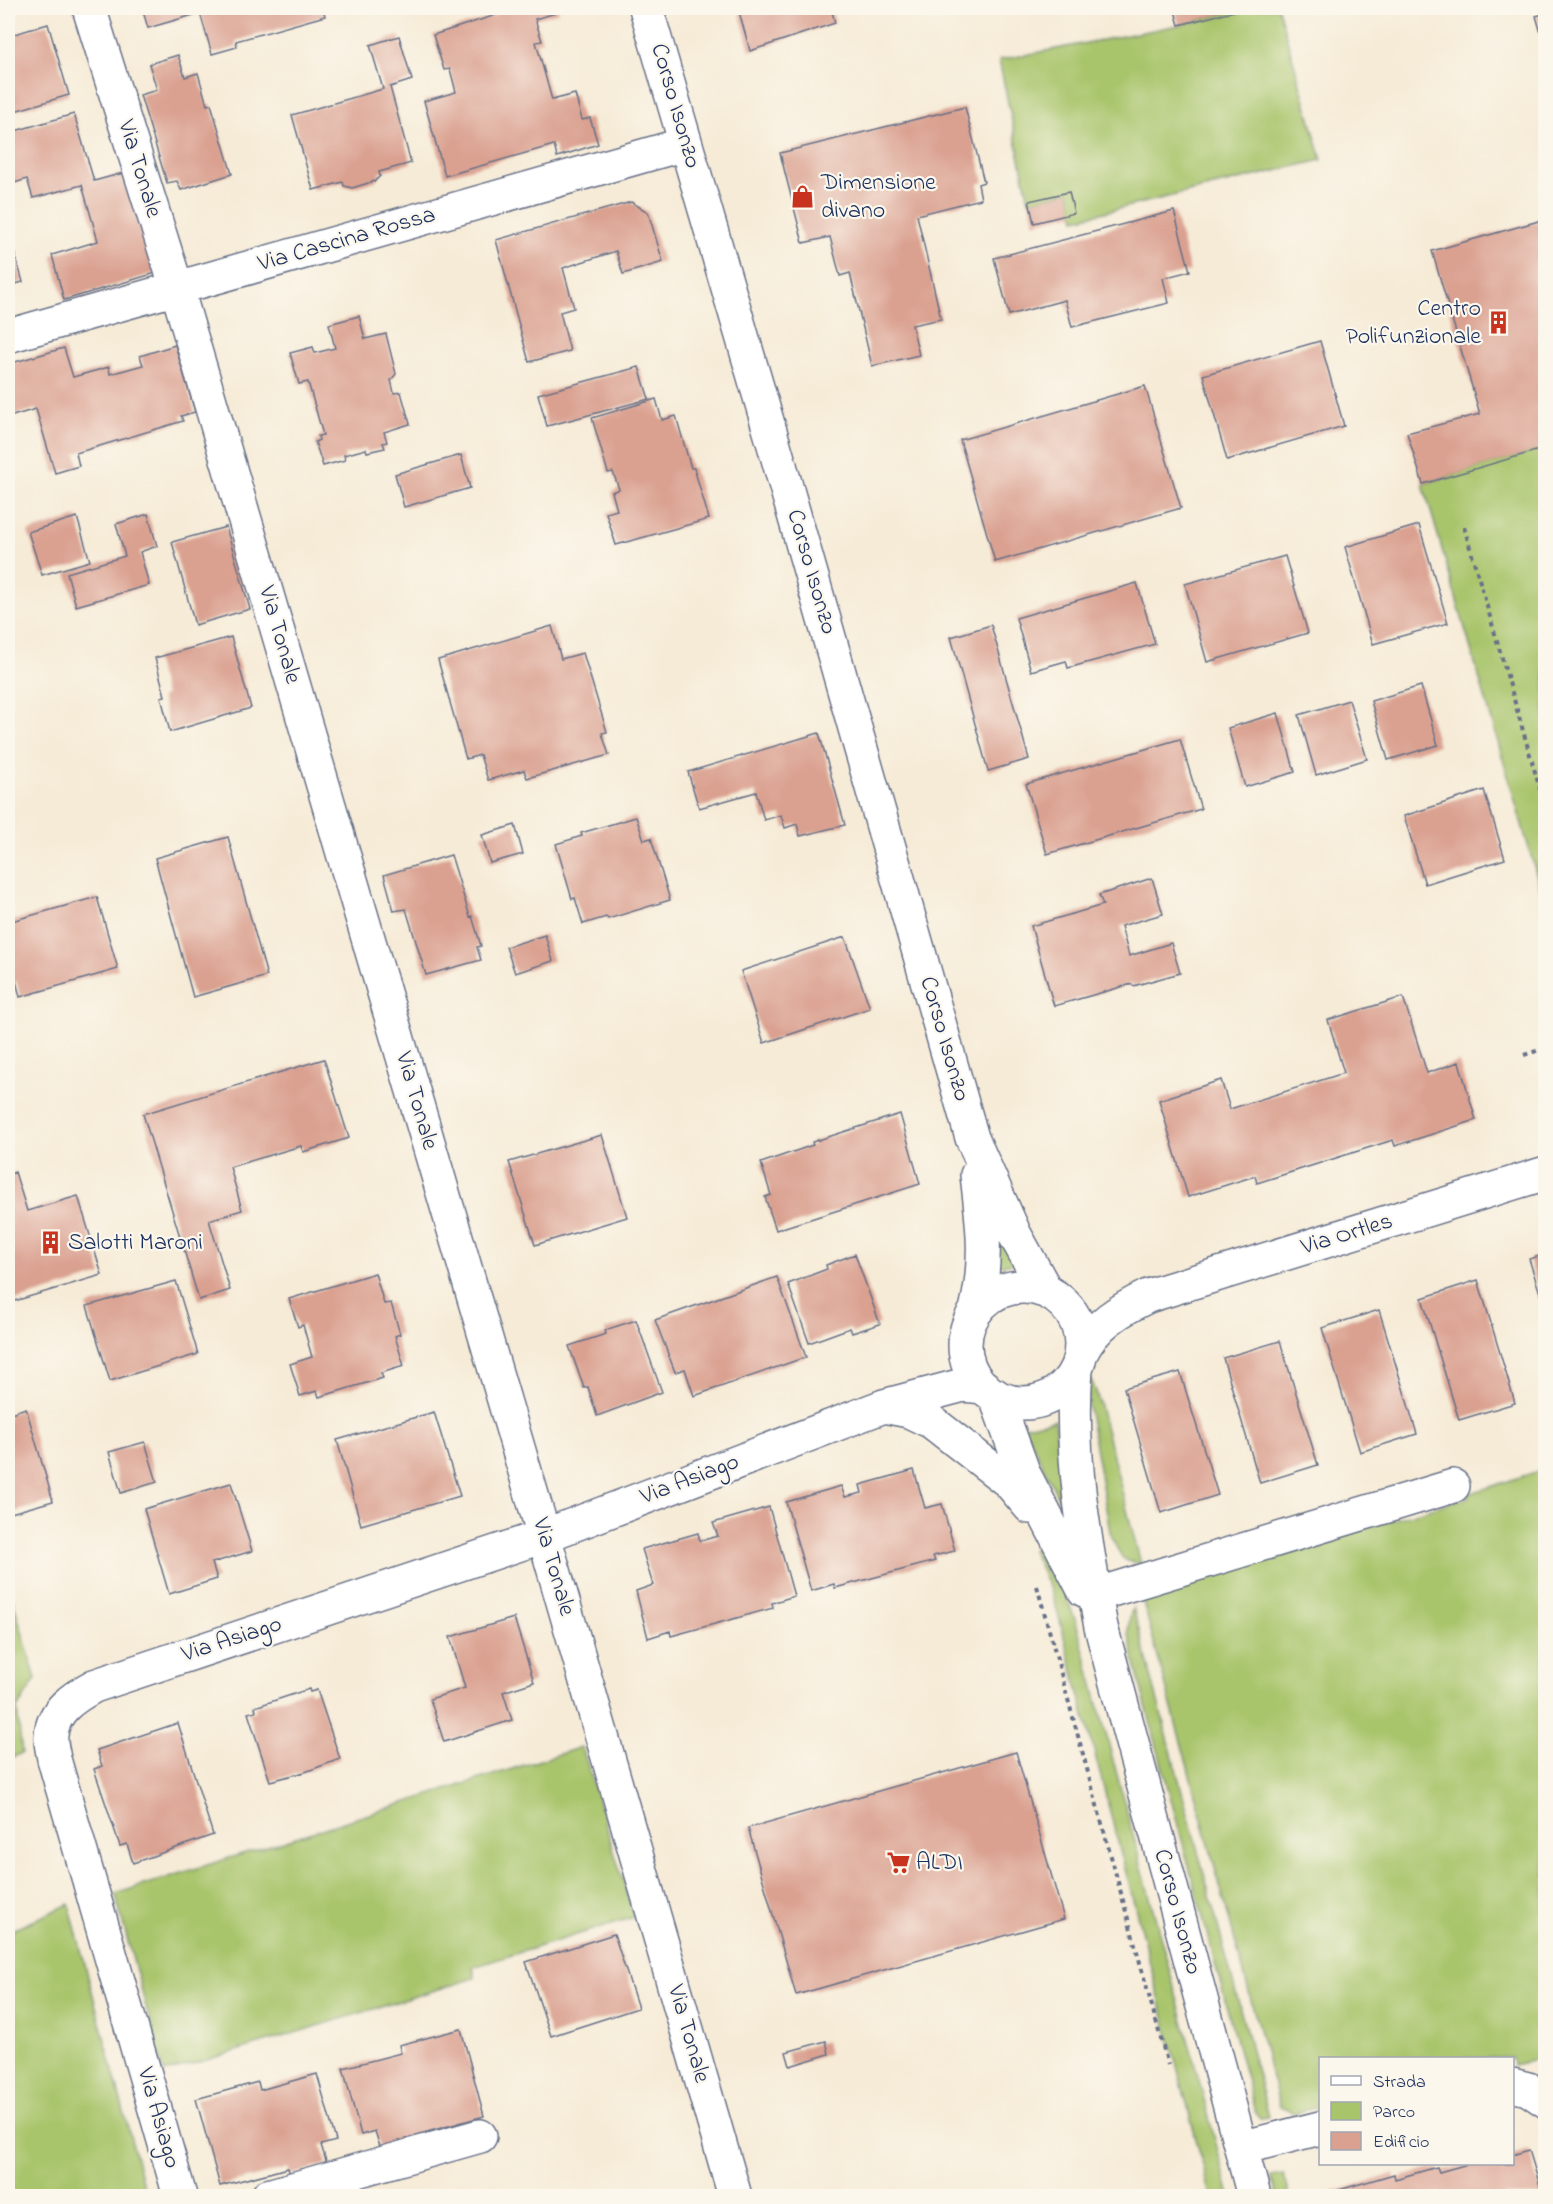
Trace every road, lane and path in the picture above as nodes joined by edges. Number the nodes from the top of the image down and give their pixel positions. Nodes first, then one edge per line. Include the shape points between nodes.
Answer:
1 (89, 8) edge
2 (646, 8) edge
3 (686, 144) junction
4 (177, 289) junction
5 (8, 336) edge
6 (1464, 527) dead end
7 (1545, 810) edge
8 (1545, 1048) edge
9 (1524, 1055) dead end
10 (972, 1138) junction
11 (1545, 1173) edge
12 (1051, 1293) junction
13 (1148, 1296) junction
14 (971, 1325) junction
15 (1078, 1361) junction
16 (990, 1391) junction
17 (884, 1406) junction
18 (1453, 1486) dead end
19 (544, 1536) junction
20 (1062, 1545) junction
21 (1037, 1585) dead end
22 (1098, 1611) junction
23 (1168, 2066) dead end
24 (1514, 2086) edge
25 (1545, 2101) edge
26 (1319, 2128) edge
27 (480, 2136) dead end
28 (1240, 2148) junction
29 (180, 2196) edge
30 (268, 2196) edge
31 (735, 2196) edge
32 (1254, 2196) edge

1 - 4 street, Via Tonale
2 - 3 street, Corso Isonzo
3 - 4 street, Via Cascina Rossa
3 - 10 street, Corso Isonzo
4 - 5 street, Via Cascina Rossa
4 - 19 street, Via Tonale
6 - 7 path
8 - 9 path
10 - 12 street, Corso Isonzo via 1015,1235
10 - 14 street, Corso Isonzo via 984,1233 984,1269
11 - 13 street, Via Ortles
12 - 13 street, Via Ortles via 1080,1302
12 - 14 street via 1028,1286 1008,1288 990,1297
12 - 15 street via 1076,1320 1081,1336
13 - 15 street, Via Ortles via 1098,1327
14 - 16 street via 969,1365
14 - 17 street, Via Asiago via 954,1359 930,1380
15 - 16 street via 1069,1381 1041,1400 1008,1401
15 - 22 street, Corso Isonzo via 1073,1409 1075,1461
16 - 17 street, Via Asiago via 963,1385
16 - 20 street, Corso Isonzo via 1024,1474
17 - 19 street, Via Asiago
17 - 20 street via 924,1418 1009,1482
18 - 22 street
19 - 29 street, Via Asiago via 94,1686 71,1699 59,1712 51,1735 54,1759
19 - 31 street, Via Tonale
20 - 22 street, Corso Isonzo
21 - 23 path
22 - 28 street, Corso Isonzo
24 - 25 street via 1528,2089
26 - 28 street
27 - 30 street
28 - 32 street, Corso Isonzo

